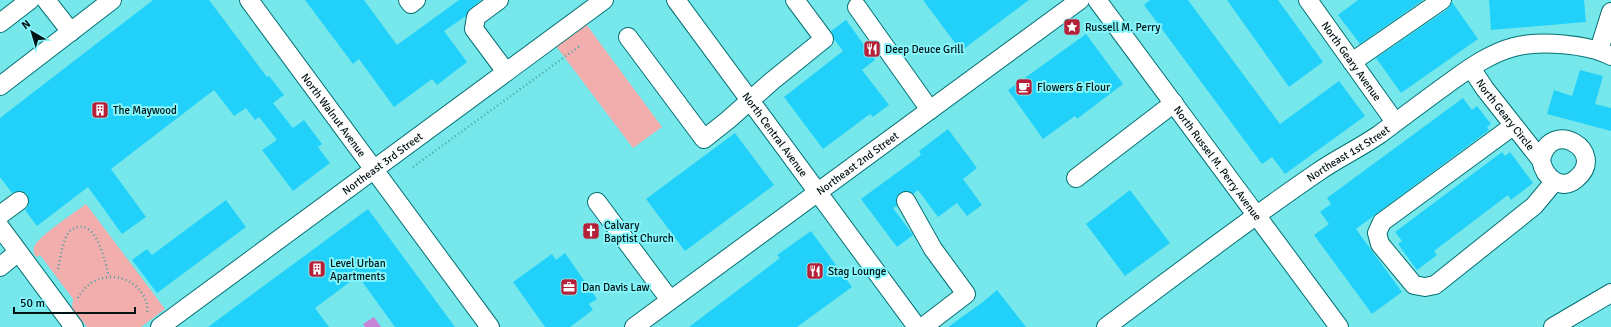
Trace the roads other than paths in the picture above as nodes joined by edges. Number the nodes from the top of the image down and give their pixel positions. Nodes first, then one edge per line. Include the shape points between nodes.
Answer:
1 (30, 0) edge
2 (46, 0) edge
3 (112, 0) edge
4 (250, 0) edge
5 (408, 0) edge
6 (416, 0) edge
7 (499, 0) edge
8 (604, 0) edge
9 (676, 0) edge
10 (795, 0) edge
11 (1080, 0) edge
12 (1097, 0) edge
13 (1442, 0) edge
14 (1314, 2) edge
15 (856, 7) dead end
16 (1611, 12) edge
17 (0, 23) edge
18 (71, 32) junction
19 (628, 37) dead end
20 (1605, 53) edge
21 (1352, 62) junction
22 (1471, 68) junction
23 (506, 72) junction
24 (0, 86) edge
25 (750, 101) junction
26 (1174, 103) junction
27 (930, 110) junction
28 (1395, 122) junction
29 (1513, 126) junction
30 (1541, 160) junction
31 (374, 169) junction
32 (1076, 178) dead end
33 (1554, 182) junction
34 (818, 191) junction
35 (18, 201) dead end
36 (906, 201) dead end
37 (597, 202) dead end
38 (0, 215) edge
39 (1257, 215) junction
40 (0, 227) edge
41 (18, 252) junction
42 (0, 267) edge
43 (1611, 293) edge
44 (670, 300) junction
45 (74, 327) edge
46 (160, 327) edge
47 (490, 327) edge
48 (634, 327) edge
49 (917, 327) edge
50 (923, 327) edge
51 (1106, 327) edge
52 (1339, 327) edge
53 (1553, 327) edge

1 - 17 street
2 - 18 street
3 - 18 street
4 - 31 street, North Walnut Avenue
5 - 6 street via 411,4
7 - 23 street via 476,17 474,28
8 - 23 street, Northeast 3rd Street
9 - 25 street, North Central Avenue
10 - 25 street via 824,40
11 - 27 street, Northeast 2nd Street
12 - 26 street, North Russel M. Perry Avenue
13 - 21 street
14 - 21 street, North Geary Avenue
15 - 27 street
16 - 20 street
18 - 24 street
19 - 25 street via 704,139
20 - 22 street, Northeast 1st Street via 1559,44 1540,44 1514,47
21 - 28 street, North Geary Avenue
22 - 28 street, Northeast 1st Street
22 - 29 street, North Geary Circle
23 - 31 street, Northeast 3rd Street
25 - 34 street, North Central Avenue
26 - 32 street
26 - 39 street, North Russel M. Perry Avenue
27 - 34 street, Northeast 2nd Street
28 - 39 street, Northeast 1st Street
29 - 30 street, North Geary Circle
29 - 33 street via 1382,222 1376,233 1380,244 1414,285 1425,287 1435,284 1534,206
30 - 33 street, North Geary Circle via 1542,168
30 - 33 street, North Geary Circle via 1549,145 1556,140 1570,140 1584,152 1586,161 1583,172 1575,180 1565,184
31 - 46 street, Northeast 3rd Street
31 - 47 street, North Walnut Avenue
34 - 44 street, Northeast 2nd Street
34 - 49 street, North Central Avenue
35 - 38 street
36 - 50 street via 934,249 966,294
37 - 44 street
39 - 51 street, Northeast 1st Street
39 - 52 street, North Russel M. Perry Avenue
40 - 41 street
41 - 42 street
41 - 45 street
43 - 53 street
44 - 48 street, Northeast 2nd Street

